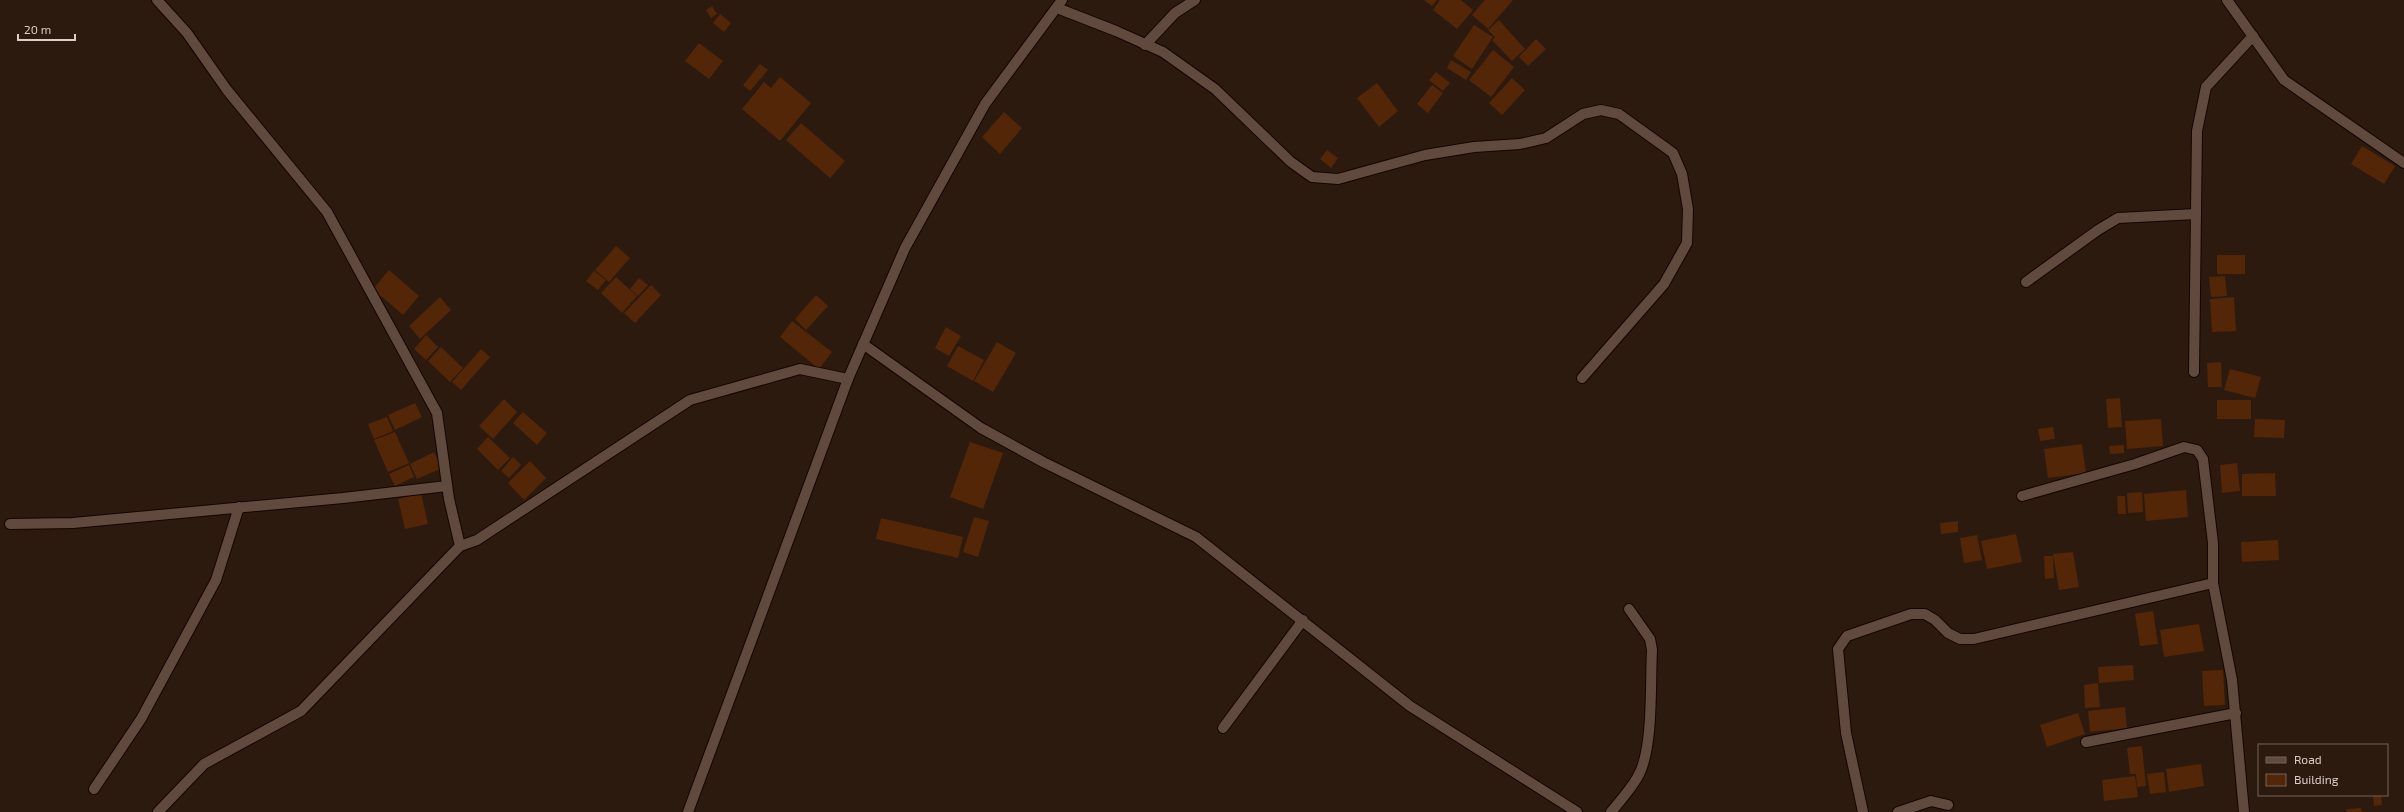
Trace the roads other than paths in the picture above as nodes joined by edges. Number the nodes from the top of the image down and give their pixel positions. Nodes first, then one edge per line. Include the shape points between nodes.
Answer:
1 (157, 0) edge
2 (1195, 0) edge
3 (2227, 0) edge
4 (1059, 4) edge
5 (2253, 36) junction
6 (1145, 44) junction
7 (2404, 163) edge
8 (2196, 214) junction
9 (2026, 282) dead end
10 (863, 344) junction
11 (2194, 372) dead end
12 (1582, 378) dead end
13 (848, 379) junction
14 (447, 486) junction
15 (2022, 496) dead end
16 (239, 508) junction
17 (10, 524) dead end
18 (460, 546) junction
19 (2214, 583) junction
20 (1629, 609) dead end
21 (1303, 620) junction
22 (2236, 713) junction
23 (1223, 728) dead end
24 (2086, 742) dead end
25 (94, 789) dead end
26 (1948, 805) dead end
27 (158, 812) edge
28 (688, 812) edge
29 (1577, 812) edge
30 (1611, 812) edge
31 (1863, 812) edge
32 (1898, 812) edge
33 (2244, 812) edge

1 - 14 street via 187,33 227,90 327,212 437,413
2 - 6 street via 1175,14
3 - 5 street
4 - 6 street
4 - 10 street via 985,104 905,248
5 - 7 street via 2284,80
5 - 8 street via 2206,86 2197,131
6 - 12 street via 1162,52 1215,89 1291,162 1312,177 1338,179 1425,155 1474,147 1520,144 1546,138 1583,114 1600,110 1619,114 1673,153 1682,174 1688,209 1687,244 1664,284
8 - 9 street via 2118,218
8 - 11 street
10 - 13 street
10 - 21 street via 980,428 1196,537
13 - 18 street via 800,369 690,400 477,540
13 - 28 street
14 - 16 street
14 - 18 street
15 - 19 street via 2135,464 2184,447 2197,450 2203,459 2214,543
16 - 17 street via 73,523
16 - 25 street via 216,580 141,719
18 - 27 street via 301,711 204,764
19 - 22 street
19 - 31 street via 1974,639 1960,639 1948,633 1925,614 1911,614 1847,636 1838,650 1846,733
20 - 30 street via 1650,639 1652,650 1648,730 1645,760 1638,778
21 - 23 street
21 - 29 street via 1410,706
22 - 24 street
22 - 33 street
26 - 32 street via 1931,801

